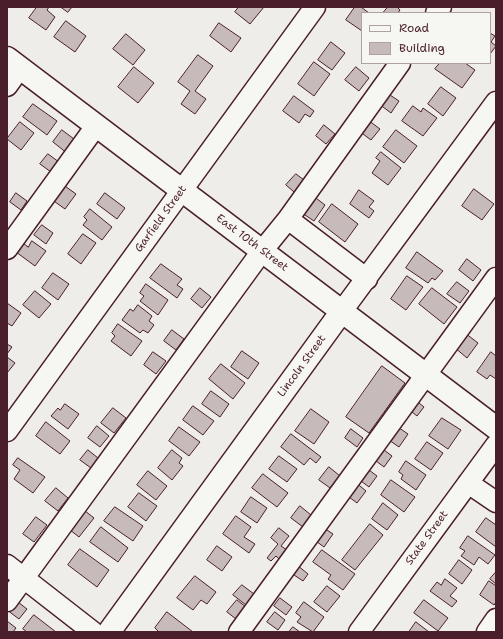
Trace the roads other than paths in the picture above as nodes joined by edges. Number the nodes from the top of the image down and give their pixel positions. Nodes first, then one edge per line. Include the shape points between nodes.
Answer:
1 (315, 7) edge
2 (14, 63) edge
3 (399, 64) edge
4 (7, 86) edge
5 (496, 102) edge
6 (96, 126) junction
7 (182, 190) junction
8 (288, 219) junction
9 (7, 249) edge
10 (262, 251) junction
11 (496, 278) edge
12 (367, 279) junction
13 (342, 311) junction
14 (425, 376) junction
15 (496, 428) edge
16 (7, 431) edge
17 (496, 445) edge
18 (468, 482) junction
19 (496, 502) edge
20 (7, 565) edge
21 (24, 579) junction
22 (7, 601) edge
23 (496, 619) edge
24 (93, 632) edge
25 (109, 632) edge
26 (239, 632) edge
27 (358, 632) edge
28 (486, 632) edge

1 - 7 street, Garfield Street
2 - 4 street
2 - 6 main road, East 10th Street
3 - 8 street
5 - 12 street, Lincoln Street
6 - 7 main road, East 10th Street
6 - 9 street
7 - 10 main road, East 10th Street
7 - 16 street, Garfield Street
8 - 10 street
8 - 12 street
10 - 13 main road, East 10th Street
10 - 21 street
11 - 14 street
12 - 13 street, Lincoln Street
13 - 14 main road, East 10th Street
13 - 25 main road, Lincoln Street
14 - 15 main road, East 10th Street
14 - 26 street
17 - 18 street, State Street
18 - 19 street
18 - 27 street, State Street
20 - 21 street
21 - 22 street
21 - 24 street
23 - 28 street

